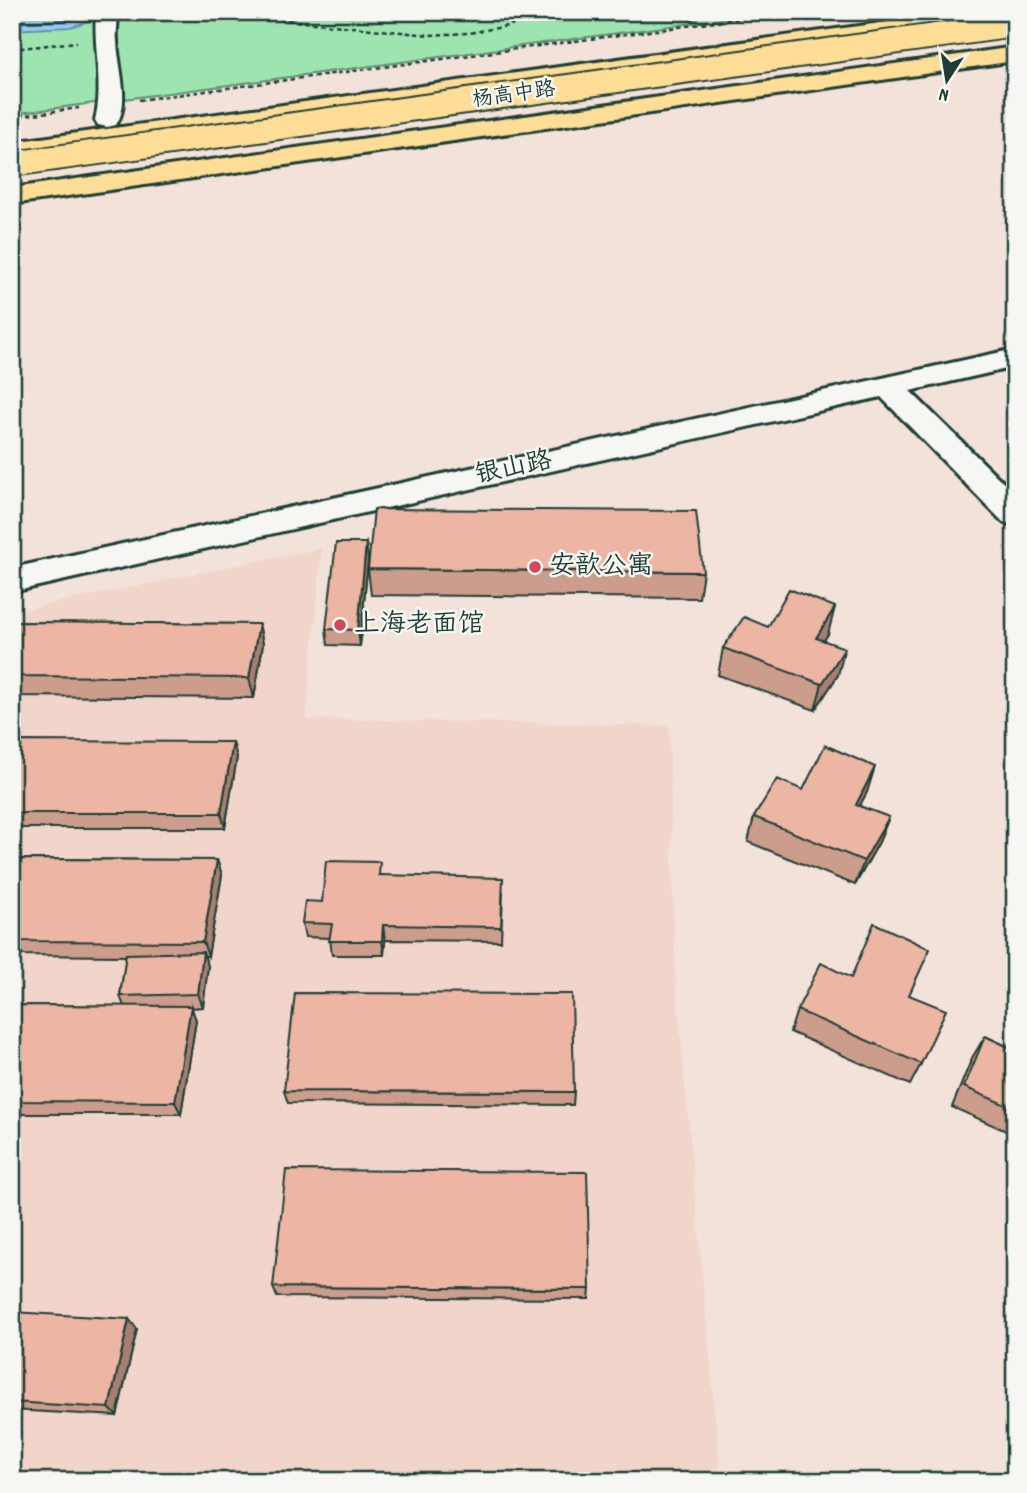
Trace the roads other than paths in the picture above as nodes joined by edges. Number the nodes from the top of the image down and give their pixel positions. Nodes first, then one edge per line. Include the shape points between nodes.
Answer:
1 (896, 12) edge
2 (1011, 12) edge
3 (106, 25) edge
4 (1015, 25) edge
5 (1015, 47) edge
6 (1015, 54) edge
7 (656, 61) junction
8 (824, 81) junction
9 (109, 112) junction
10 (12, 132) edge
11 (12, 150) edge
12 (12, 164) edge
13 (12, 186) edge
14 (12, 196) edge
15 (1015, 358) edge
16 (888, 386) junction
17 (1015, 514) edge
18 (12, 580) edge

1 - 9 main road, 杨高中路
2 - 7 main road, 杨高中路
3 - 9 street
4 - 12 main road, 杨高中路, bridge
5 - 13 main road, 杨高中路
6 - 8 main road
7 - 8 main road
7 - 11 main road, 杨高中路
8 - 14 main road
9 - 10 main road, 杨高中路
15 - 16 street, 银山路
16 - 17 street
16 - 18 street, 银山路

